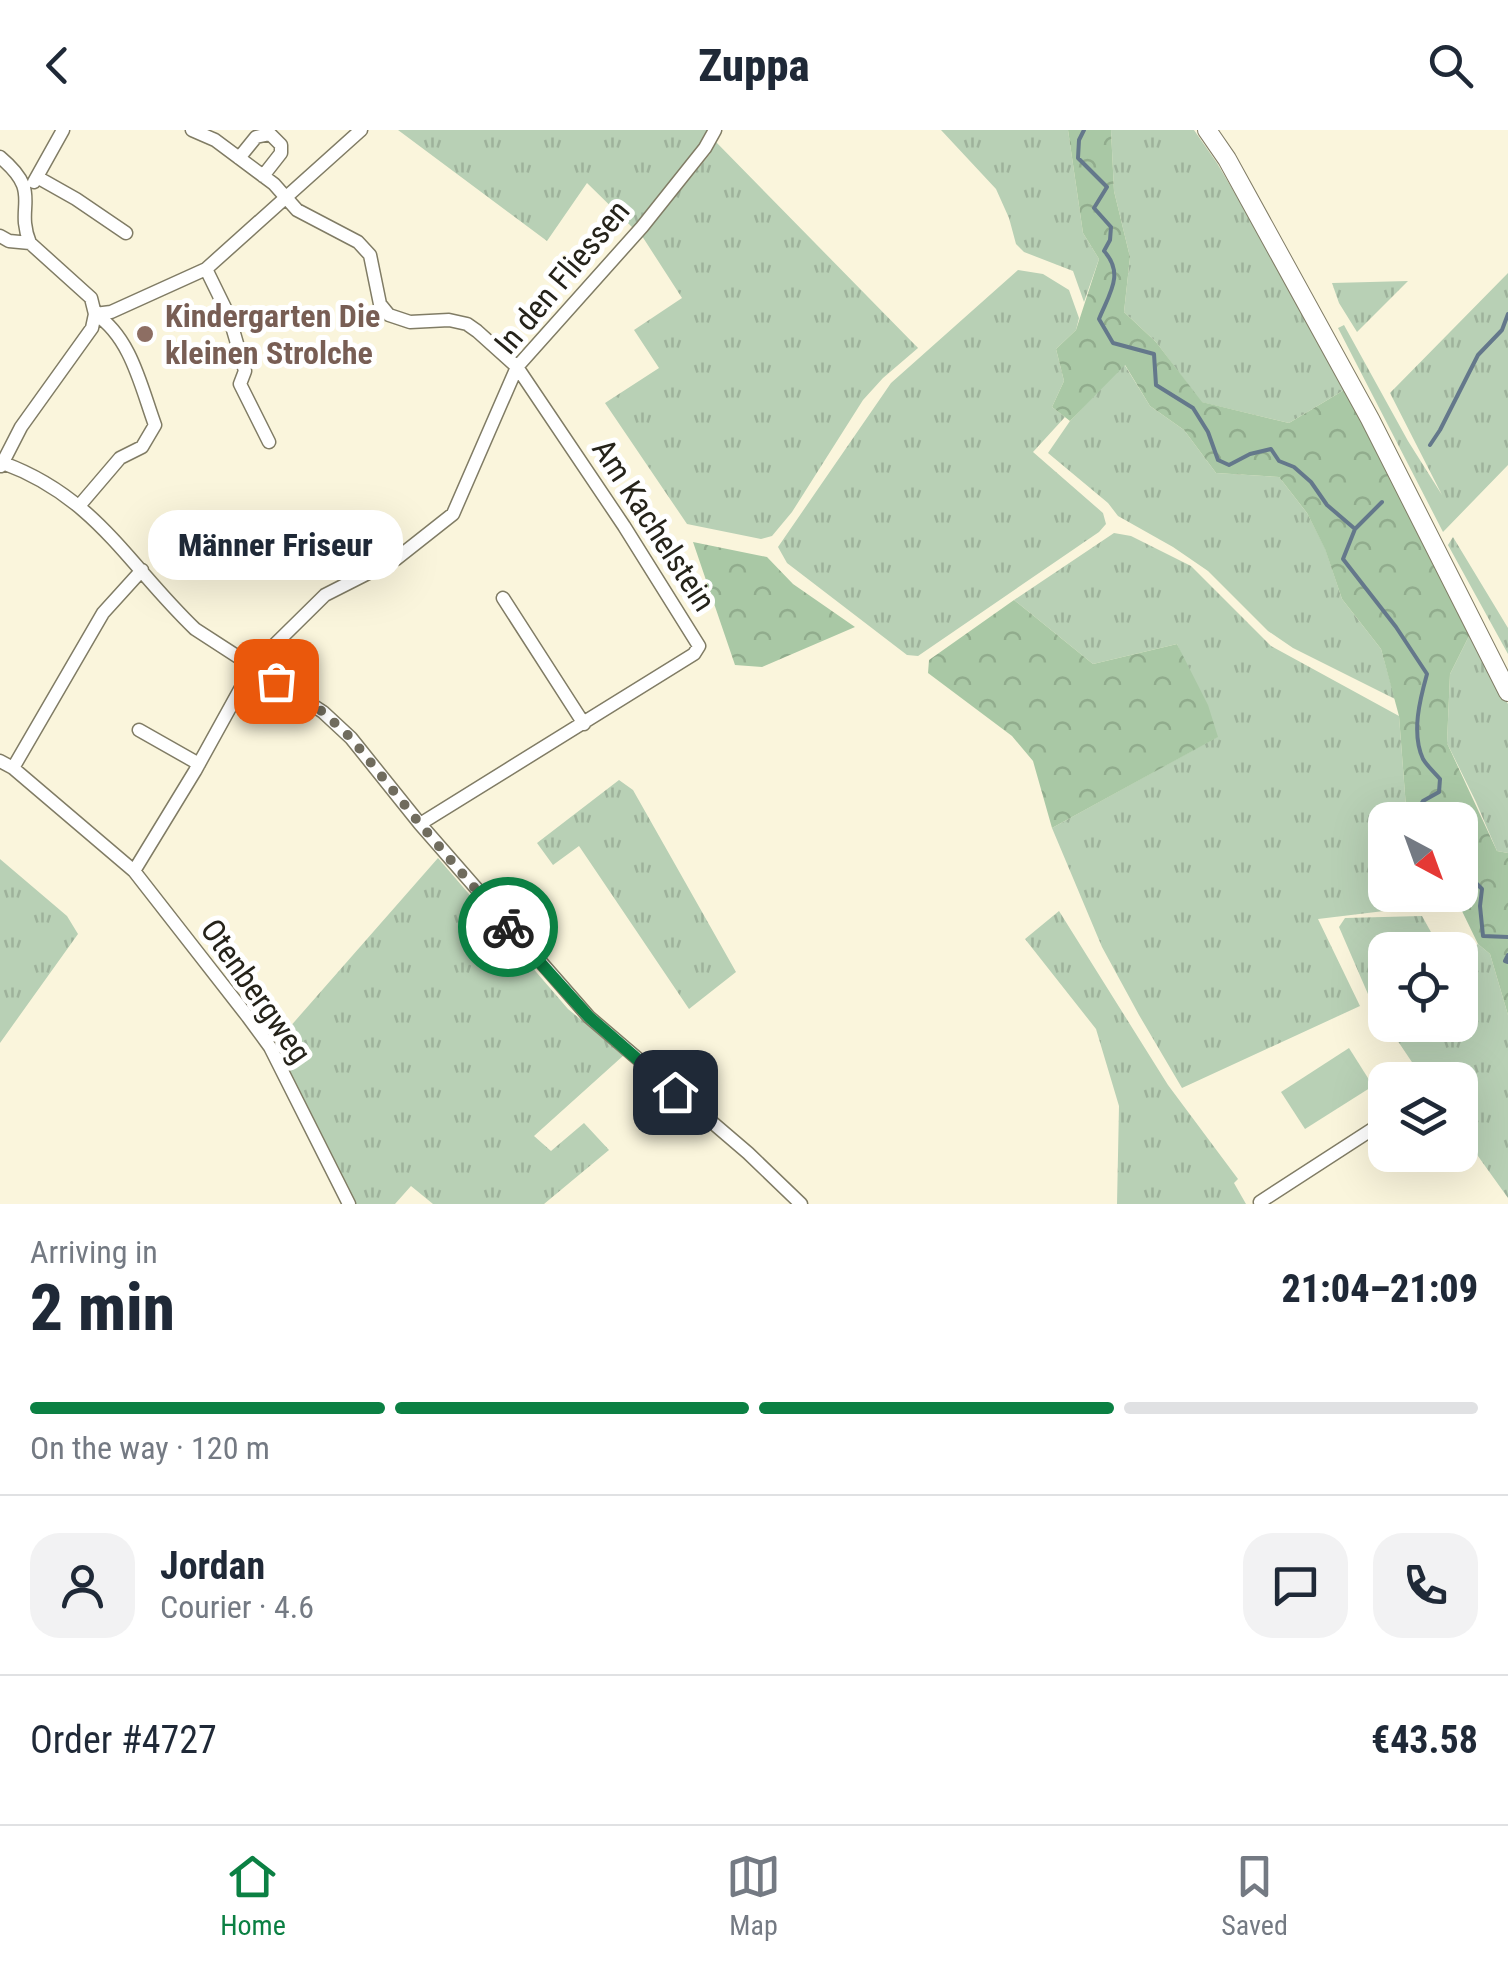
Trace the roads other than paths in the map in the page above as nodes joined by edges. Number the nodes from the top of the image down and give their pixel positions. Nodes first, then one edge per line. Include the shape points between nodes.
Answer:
1 (63, 130) edge
2 (192, 130) edge
3 (361, 130) edge
4 (715, 130) edge
5 (1207, 130) edge
6 (264, 132) edge
7 (0, 157) edge
8 (239, 158) junction
9 (263, 176) junction
10 (37, 177) junction
11 (26, 192) junction
12 (286, 199) junction
13 (126, 233) dead end
14 (0, 236) edge
15 (30, 243) junction
16 (206, 269) junction
17 (95, 314) junction
18 (517, 368) junction
19 (269, 442) dead end
20 (2, 465) edge
21 (79, 506) junction
22 (142, 570) junction
23 (502, 598) dead end
24 (253, 666) junction
25 (1508, 692) edge
26 (584, 724) junction
27 (139, 730) dead end
28 (199, 764) junction
29 (6, 765) edge
30 (420, 824) junction
31 (134, 871) junction
32 (1368, 1132) edge
33 (350, 1204) edge
34 (802, 1204) edge
35 (1261, 1204) edge

1 - 10 street
2 - 8 street
3 - 12 street
4 - 18 street, In den Fliessen via 642,227
5 - 25 main road via 1370,418
6 - 8 street
6 - 9 street via 277,140 281,153
7 - 11 street via 17,171
8 - 9 street
9 - 12 street
10 - 11 street
10 - 13 street
11 - 15 street
12 - 16 street
12 - 18 street via 365,248 380,304 389,314 410,322 467,324
14 - 15 street
15 - 17 street via 91,298
16 - 17 street
16 - 19 street via 229,316 245,371 240,384
17 - 20 street
17 - 21 street via 129,354 155,425 142,447 120,458
18 - 24 street, In den Fliessen via 452,514 396,559 325,595
18 - 26 street, Am Kachelstein via 699,646
20 - 21 street via 28,472
21 - 22 street
22 - 24 street via 194,628
22 - 29 street via 103,613
23 - 26 street
24 - 28 street, In den Fliessen
24 - 30 street via 351,738
26 - 30 street, Am Kachelstein
27 - 28 street
28 - 31 street, In den Fliessen
29 - 31 street, Otenbergweg
30 - 34 street via 589,1017
31 - 33 street, Otenbergweg via 270,1046
32 - 35 street

